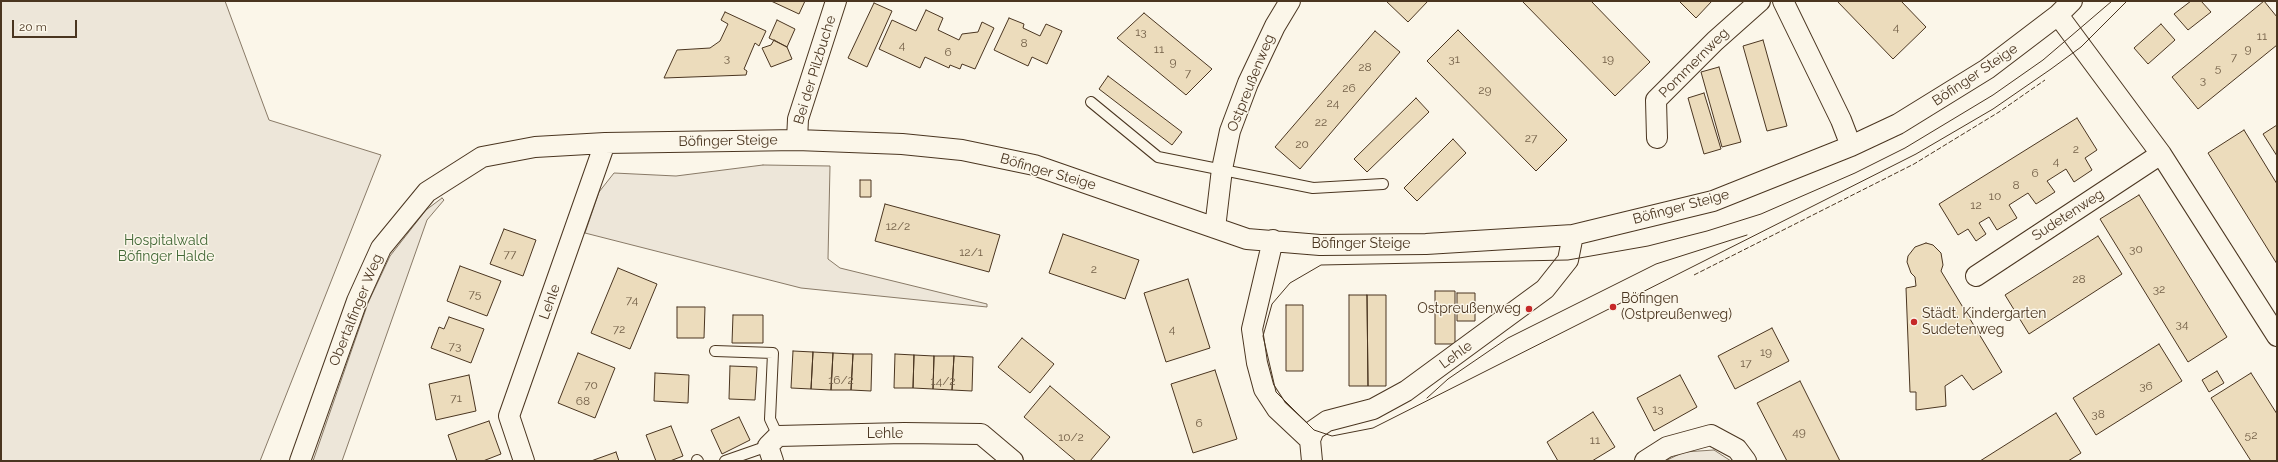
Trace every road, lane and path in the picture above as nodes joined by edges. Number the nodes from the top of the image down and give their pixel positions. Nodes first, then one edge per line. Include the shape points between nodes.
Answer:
1 (836, 1) edge
2 (1290, 1) edge
3 (1760, 1) edge
4 (1783, 1) edge
5 (2072, 1) edge
6 (2058, 15) junction
7 (1091, 102) dead end
8 (1657, 138) dead end
9 (797, 140) junction
10 (605, 144) junction
11 (1851, 146) junction
12 (2161, 154) junction
13 (1222, 169) junction
14 (1383, 184) dead end
15 (1215, 228) junction
16 (1573, 235) junction
17 (1273, 240) junction
18 (1976, 276) dead end
19 (2277, 336) edge
20 (715, 351) dead end
21 (1310, 440) junction
22 (773, 448) edge
23 (300, 461) edge
24 (524, 461) edge
25 (725, 461) edge
26 (1013, 461) edge
27 (1312, 461) edge
28 (1645, 461) edge
29 (1746, 461) edge

1 - 9 street, Bei der Pilzbuche via 798,119
2 - 13 street, Ostpreußenweg via 1275,26 1248,84 1230,131
3 - 8 street, Pommernweg via 1715,41 1656,100
4 - 11 street
5 - 6 street, Böfinger Steige
6 - 11 street, Böfinger Steige via 1987,69 1937,101 1898,124
6 - 12 street
7 - 13 lane via 1158,157
9 - 10 street, Böfinger Steige
9 - 15 street, Böfinger Steige via 902,144 962,150 1034,165
10 - 23 street, Obertalfinger Weg via 535,147 482,157 427,192 381,248 357,301
10 - 24 street, Lehle via 509,416
11 - 16 street, Böfinger Steige via 1713,201
12 - 18 street, Sudetenweg
12 - 19 street
13 - 14 lane via 1313,188
13 - 15 street, Ostpreußenweg
15 - 17 street, Böfinger Steige via 1247,240
16 - 17 street, Böfinger Steige via 1426,244 1320,245
16 - 21 street, Lehle via 1568,260 1546,289 1406,391 1373,409 1327,421 1314,430
17 - 21 street via 1252,329 1257,362 1264,389 1277,409
20 - 22 lane via 773,353 770,419
21 - 27 street
22 - 25 lane
22 - 26 street, Lehle via 981,434
28 - 29 street via 1667,447 1711,435 1737,449

